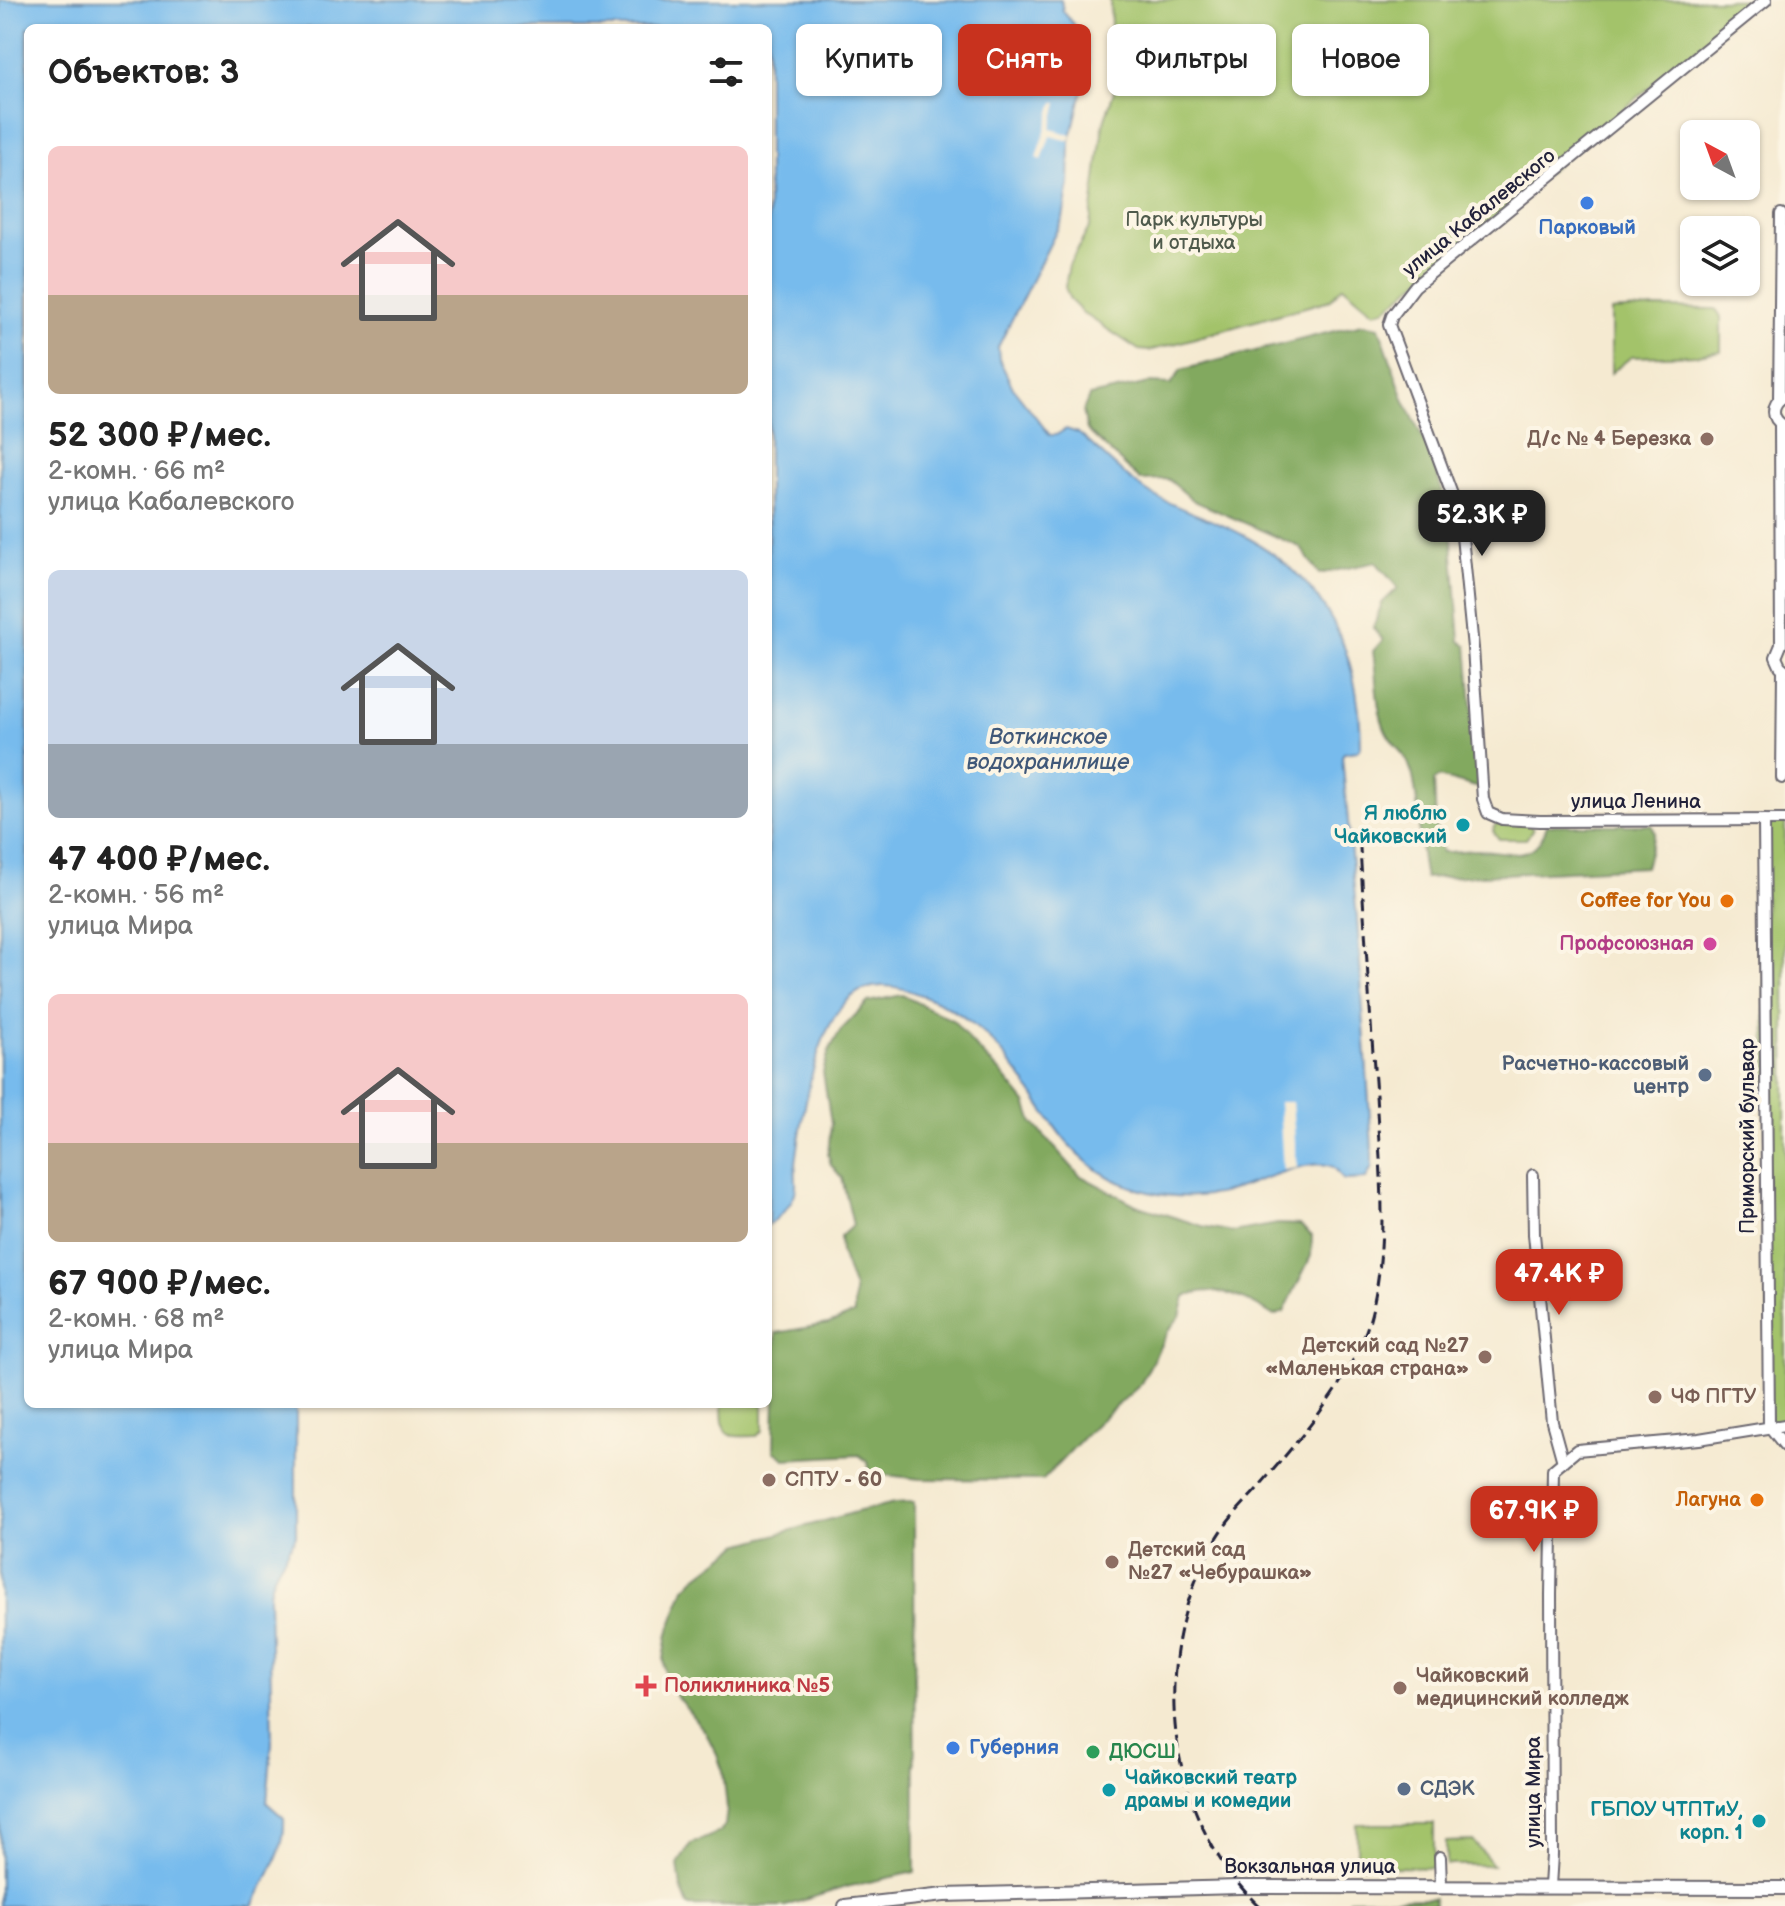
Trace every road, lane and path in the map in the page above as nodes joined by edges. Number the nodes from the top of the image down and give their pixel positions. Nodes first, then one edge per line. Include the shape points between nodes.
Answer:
1 (1766, 0) edge
2 (1781, 214) dead end
3 (1782, 398) edge
4 (1783, 425) edge
5 (1783, 644) edge
6 (1784, 670) edge
7 (1782, 778) dead end
8 (1488, 813) joint
9 (1764, 820) junction
10 (1785, 820) edge
11 (1533, 1175) dead end
12 (1785, 1425) edge
13 (1769, 1426) junction
14 (1785, 1446) edge
15 (1563, 1462) junction
16 (1440, 1857) dead end
17 (1441, 1886) junction
18 (1550, 1886) junction
19 (1782, 1886) edge
20 (845, 1906) edge

1 - 8 street, улица Кабалевского via 1415,286 1392,316 1389,325 1460,516
2 - 3 street
3 - 4 street via 1774,415
4 - 5 street
5 - 6 street via 1776,657
6 - 7 street
8 - 9 street, улица Ленина via 1540,821
9 - 10 street, улица Ленина
9 - 13 street, Приморский бульвар
11 - 15 street via 1552,1422
12 - 13 street
13 - 14 street
13 - 15 street via 1699,1439 1577,1450
15 - 18 street, улица Мира via 1553,1470
16 - 17 street
17 - 18 main road, Вокзальная улица
17 - 20 main road, Вокзальная улица via 1048,1891
18 - 19 main road, Вокзальная улица

